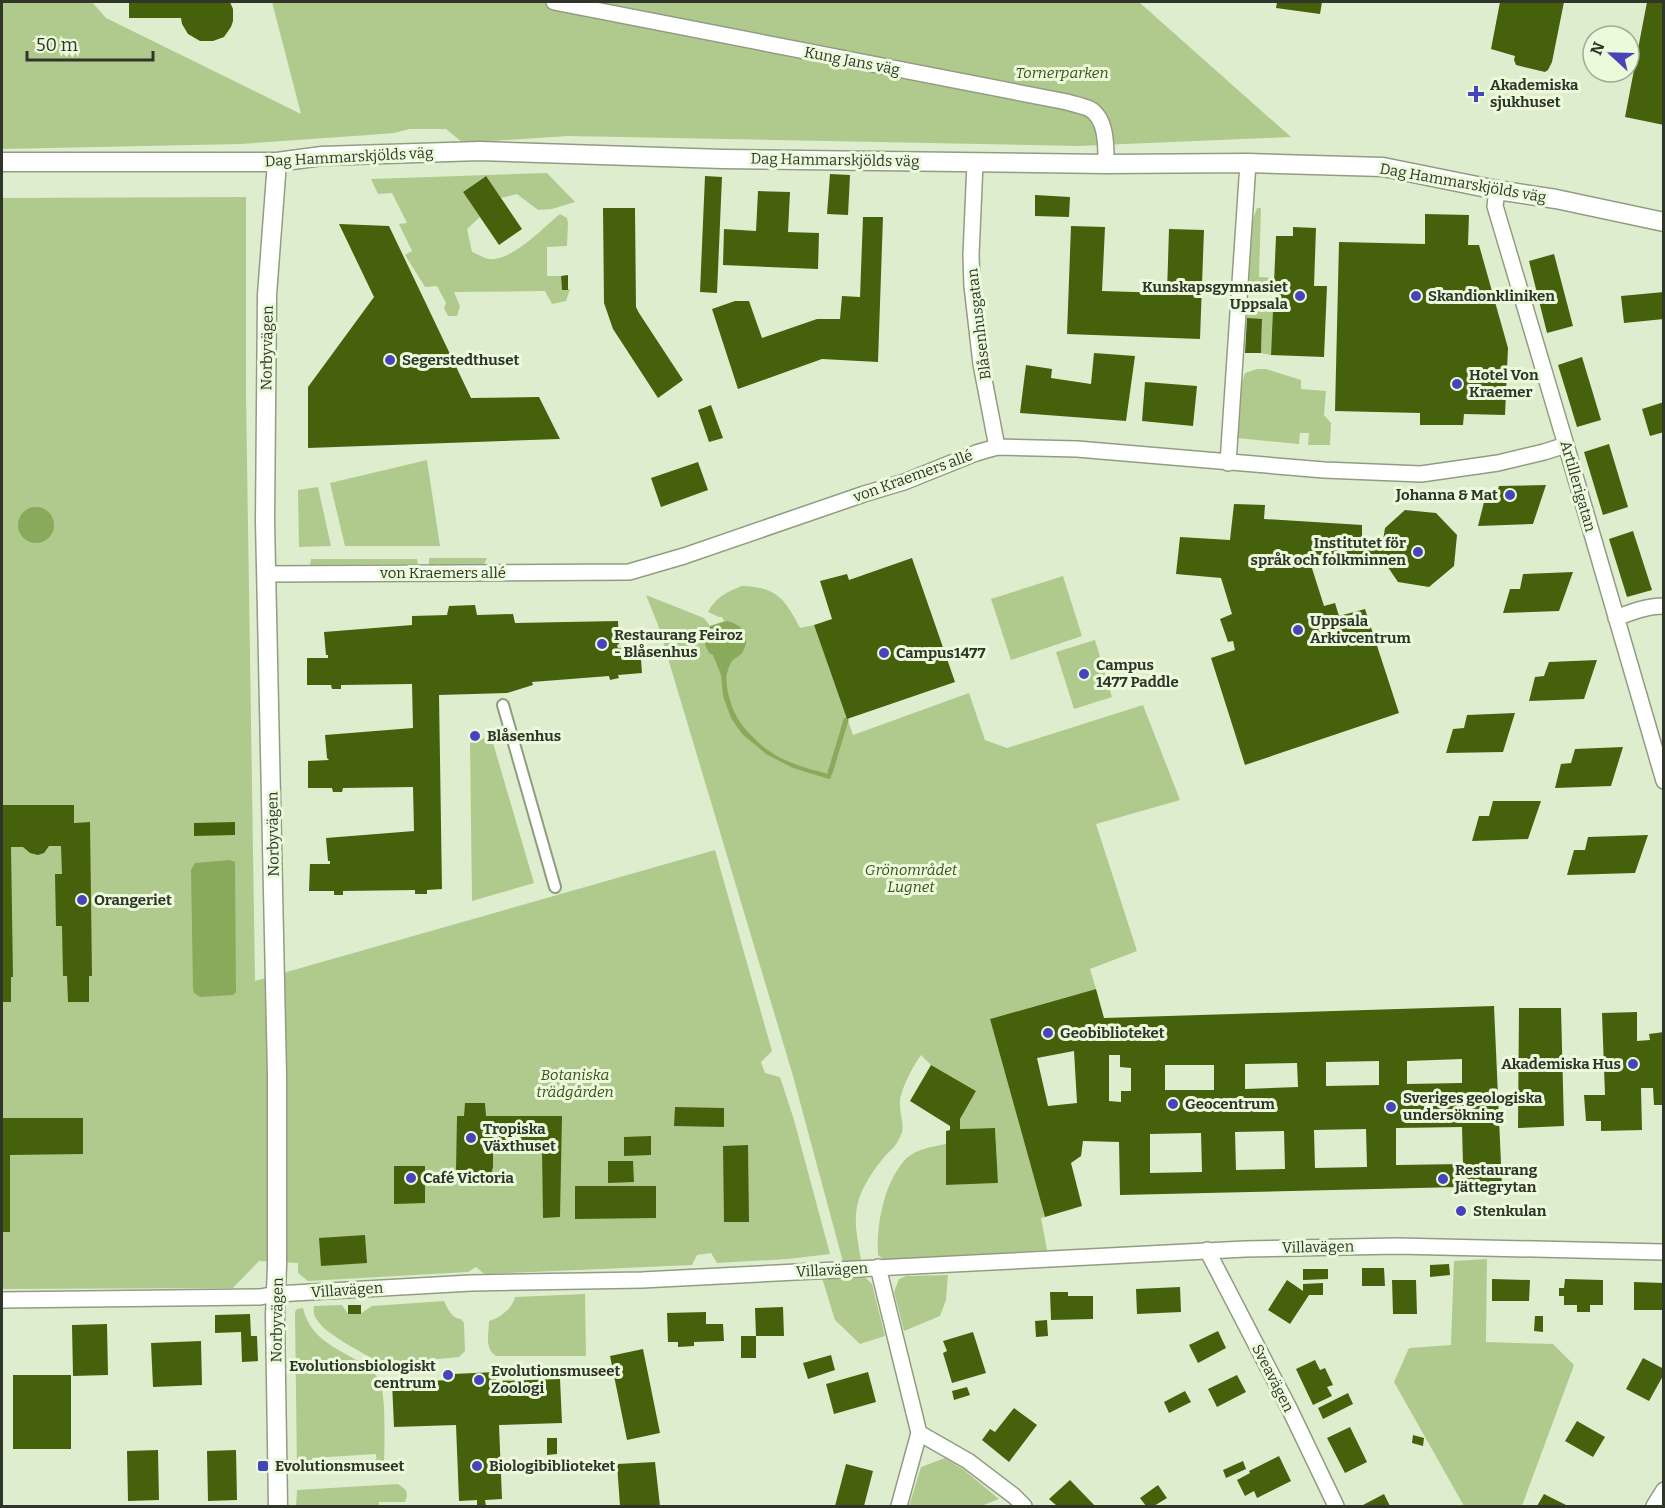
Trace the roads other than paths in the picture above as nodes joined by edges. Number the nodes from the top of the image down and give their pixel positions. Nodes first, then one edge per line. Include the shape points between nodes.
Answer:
1 (554, 2) edge
2 (2, 162) edge
3 (277, 162) junction
4 (975, 163) junction
5 (1248, 163) junction
6 (1106, 164) junction
7 (1497, 190) junction
8 (1664, 222) edge
9 (1566, 445) junction
10 (997, 447) junction
11 (1228, 463) junction
12 (267, 574) junction
13 (1664, 606) edge
14 (1616, 618) junction
15 (503, 705) dead end
16 (1664, 781) edge
17 (555, 887) dead end
18 (1207, 1250) junction
19 (1664, 1252) edge
20 (878, 1267) junction
21 (276, 1294) junction
22 (2, 1300) edge
23 (919, 1433) junction
24 (1664, 1490) edge
25 (278, 1506) edge
26 (899, 1506) edge
27 (1024, 1506) edge
28 (1336, 1506) edge
29 (1654, 1506) edge

1 - 6 street, Kung Jans väg via 1067,102 1090,109 1100,118
2 - 3 street, Dag Hammarskjölds väg
3 - 4 street, Dag Hammarskjölds väg via 322,156 480,151
3 - 12 street, Norbyvägen via 267,296
4 - 6 street, Dag Hammarskjölds väg
4 - 10 street, Blåsenhusgatan via 972,286 981,364
5 - 6 street, Dag Hammarskjölds väg
5 - 7 street, Dag Hammarskjölds väg via 1383,167
5 - 11 street
7 - 8 street, Dag Hammarskjölds väg
7 - 9 street, Artillerigatan via 1495,206
9 - 11 street, von Kraemers allé via 1498,463 1421,474
9 - 14 street, Artillerigatan
10 - 11 street, von Kraemers allé via 1077,449
10 - 12 street, von Kraemers allé via 904,482 629,572
12 - 21 street, Norbyvägen via 277,1076
13 - 14 street
14 - 16 street, Artillerigatan
15 - 17 street
18 - 19 street, Villavägen via 1397,1246
18 - 20 street, Villavägen
18 - 28 street, Sveavägen
20 - 21 street, Villavägen
20 - 23 street
21 - 22 street, Villavägen via 260,1298
21 - 25 street, Norbyvägen
23 - 26 street
23 - 27 street via 968,1461
24 - 29 street

